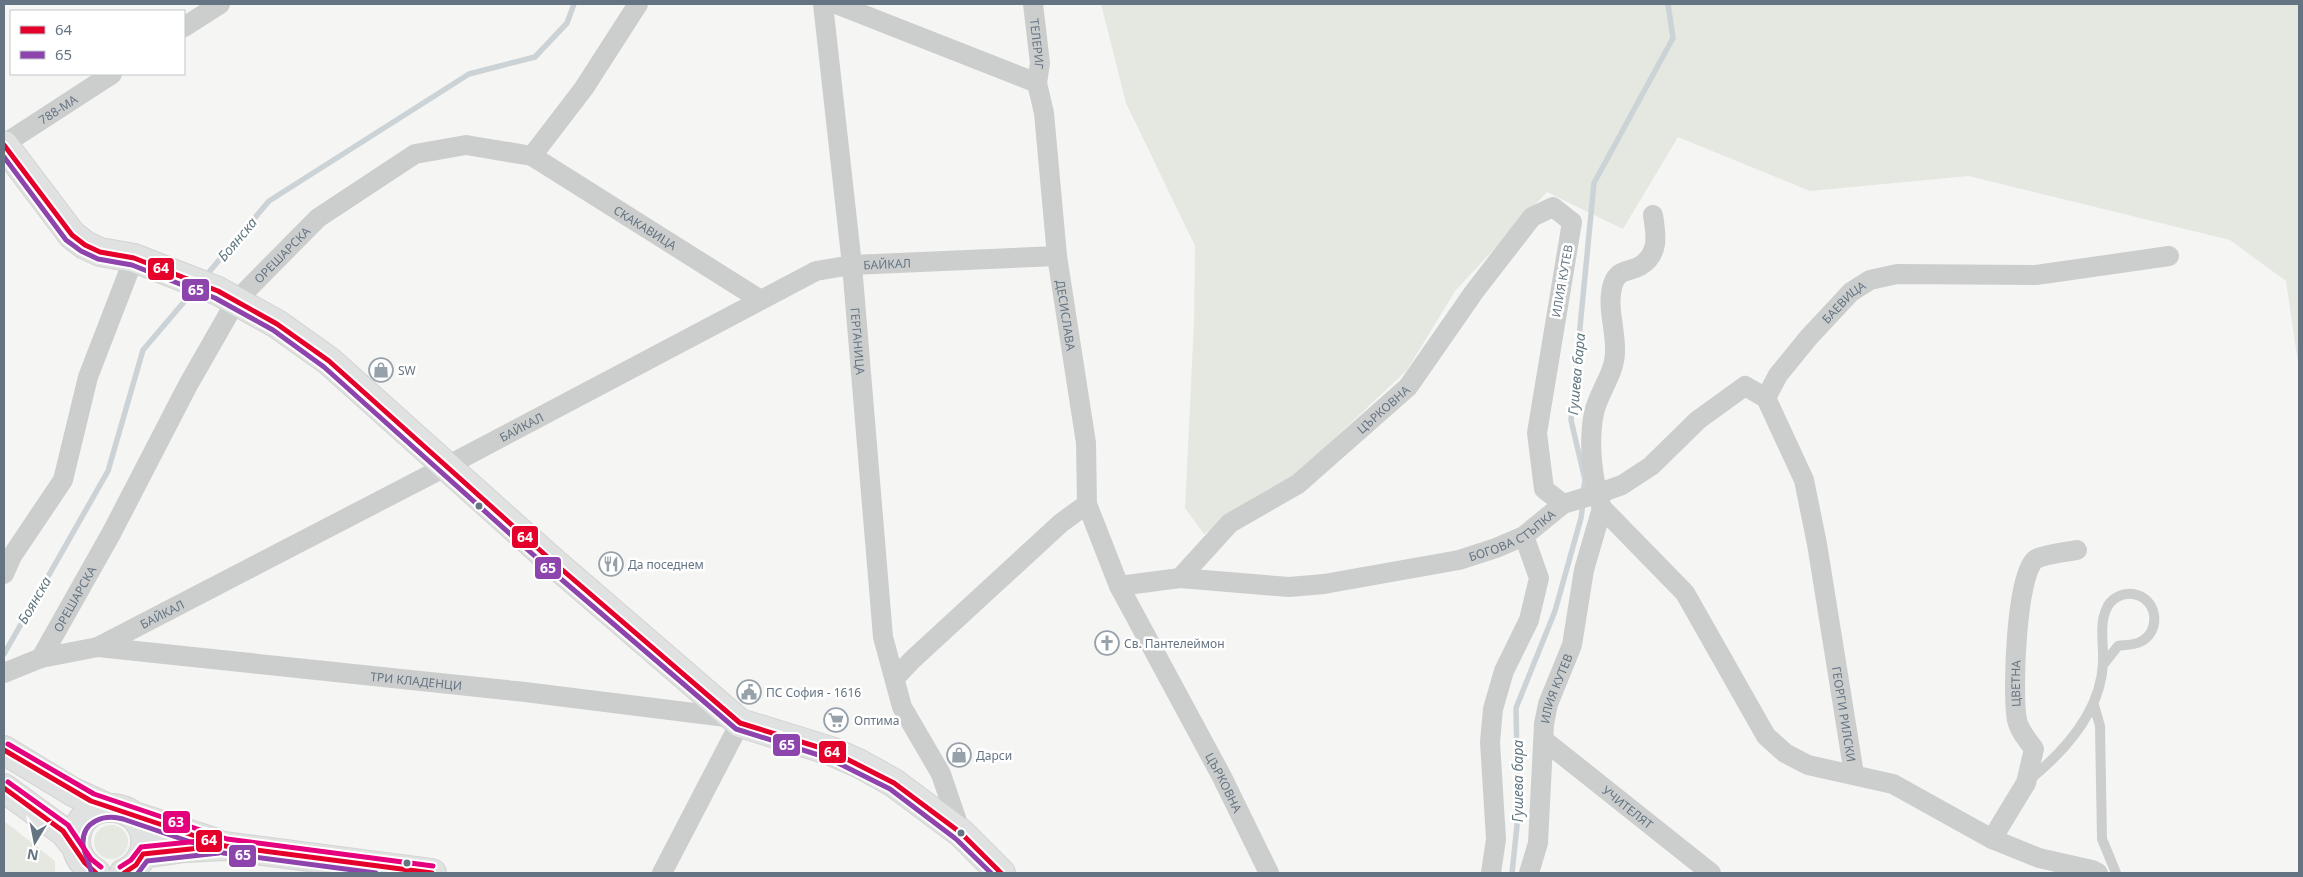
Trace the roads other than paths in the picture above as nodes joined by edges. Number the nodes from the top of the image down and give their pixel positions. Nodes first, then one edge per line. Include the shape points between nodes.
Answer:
1 (220, 4) edge
2 (638, 4) edge
3 (822, 4) edge
4 (836, 4) edge
5 (1032, 4) edge
6 (185, 26) edge
7 (110, 75) edge
8 (1037, 83) junction
9 (4, 144) edge
10 (532, 156) junction
11 (1553, 207) joint
12 (1653, 215) dead end
13 (1057, 256) junction
14 (2169, 256) dead end
15 (146, 262) junction
16 (852, 266) junction
17 (227, 296) junction
18 (759, 299) junction
19 (1766, 398) junction
20 (447, 466) junction
21 (1600, 501) junction
22 (1088, 504) junction
23 (1562, 504) junction
24 (1524, 536) junction
25 (2077, 550) dead end
26 (4, 574) edge
27 (1180, 578) junction
28 (1119, 586) junction
29 (98, 647) junction
30 (41, 658) junction
31 (2103, 665) junction
32 (4, 673) edge
33 (895, 678) junction
34 (2094, 705) junction
35 (737, 721) junction
36 (1545, 741) junction
37 (4, 750) edge
38 (1854, 774) junction
39 (2026, 783) junction
40 (4, 788) edge
41 (106, 807) junction
42 (134, 816) junction
43 (962, 833) junction
44 (1992, 839) junction
45 (225, 846) junction
46 (84, 863) edge
47 (130, 868) edge
48 (432, 873) edge
49 (662, 873) edge
50 (1001, 873) edge
51 (1269, 873) edge
52 (1492, 873) edge
53 (1529, 873) edge
54 (1711, 873) edge
55 (2098, 873) edge
56 (2116, 873) edge

1 - 6 street
2 - 10 street via 584,88
3 - 16 street, ГЕРГАНИЦА
4 - 8 street
5 - 8 street, ТЕЛЕРИГ via 1040,63
7 - 9 street, 788-МА
8 - 13 street, ДЕСИСЛАВА via 1044,113
9 - 15 main road via 72,235 100,252
10 - 17 street, ОРЕШАРСКА via 466,144 415,154 318,218
10 - 18 street, СКАКАВИЦА
11 - 23 street, ИЛИЯ КУТЕВ via 1572,222 1537,433 1544,489
11 - 27 street, ЦЪРКОВНА via 1532,217 1474,292 1408,387 1298,484 1230,523
12 - 21 street via 1657,237 1652,254 1640,266 1623,270 1613,282 1610,301 1616,354 1594,413 1592,448
13 - 16 street, БАЙКАЛ
13 - 22 street, ДЕСИСЛАВА via 1086,443
14 - 19 street, БАЕВИЦА via 2036,275 1897,274 1870,280 1851,292 1809,337 1778,375
15 - 17 main road
15 - 26 street via 88,377 63,480 12,556
16 - 18 street, БАЙКАЛ via 816,271
16 - 33 street, ГЕРГАНИЦА via 883,637
17 - 20 main road via 277,324 329,361
17 - 30 street, ОРЕШАРСКА via 188,385 112,532
18 - 20 street, БАЙКАЛ
19 - 21 street via 1745,386 1698,420 1651,466
19 - 38 street, ГЕОРГИ РИЛСКИ via 1804,480
20 - 29 street, БАЙКАЛ
20 - 35 main road
21 - 23 street, БОГОВА СТЪПКА
21 - 36 street, ИЛИЯ КУТЕВ via 1584,570 1572,645 1548,704
21 - 38 street via 1685,593 1766,736 1785,753 1808,765
22 - 28 street, ЦЪРКОВНА
22 - 33 street via 1061,523
23 - 24 street, БОГОВА СТЪПКА
24 - 27 street, БОГОВА СТЪПКА via 1459,560 1324,584 1289,587
24 - 52 street via 1539,578 1529,620 1504,671 1493,709 1490,742 1496,839
25 - 39 street, ЦВЕТНА via 2036,560 2026,572 2021,595 2014,697 2017,722 2034,750
27 - 28 street, БОГОВА СТЪПКА
28 - 51 street, ЦЪРКОВНА via 1222,777
29 - 30 street, БАЙКАЛ
29 - 35 street, ТРИ КЛАДЕНЦИ via 525,692
30 - 32 street, БАЙКАЛ
31 - 31 lane via 2118,646 2141,642 2154,626 2152,607 2136,594 2117,597 2104,612
31 - 34 lane
33 - 43 street, ГЕРГАНИЦА via 902,707 941,774
34 - 39 lane via 2054,760
34 - 56 lane via 2100,726 2102,838
35 - 43 main road via 831,751 860,764
35 - 49 street
36 - 53 street, ИЛИЯ КУТЕВ via 1538,843
36 - 54 street, УЧИТЕЛЯТ
37 - 41 main road via 73,792
38 - 44 street, ГЕОРГИ РИЛСКИ via 1893,784
39 - 44 street, ЦВЕТНА
40 - 46 main road via 64,832
41 - 42 main road
41 - 46 main road via 94,811 78,829
42 - 45 main road
42 - 47 main road via 144,834
43 - 50 main road
44 - 55 street, ГЕОРГИ РИЛСКИ via 2039,858
45 - 47 main road via 186,848
45 - 48 main road

